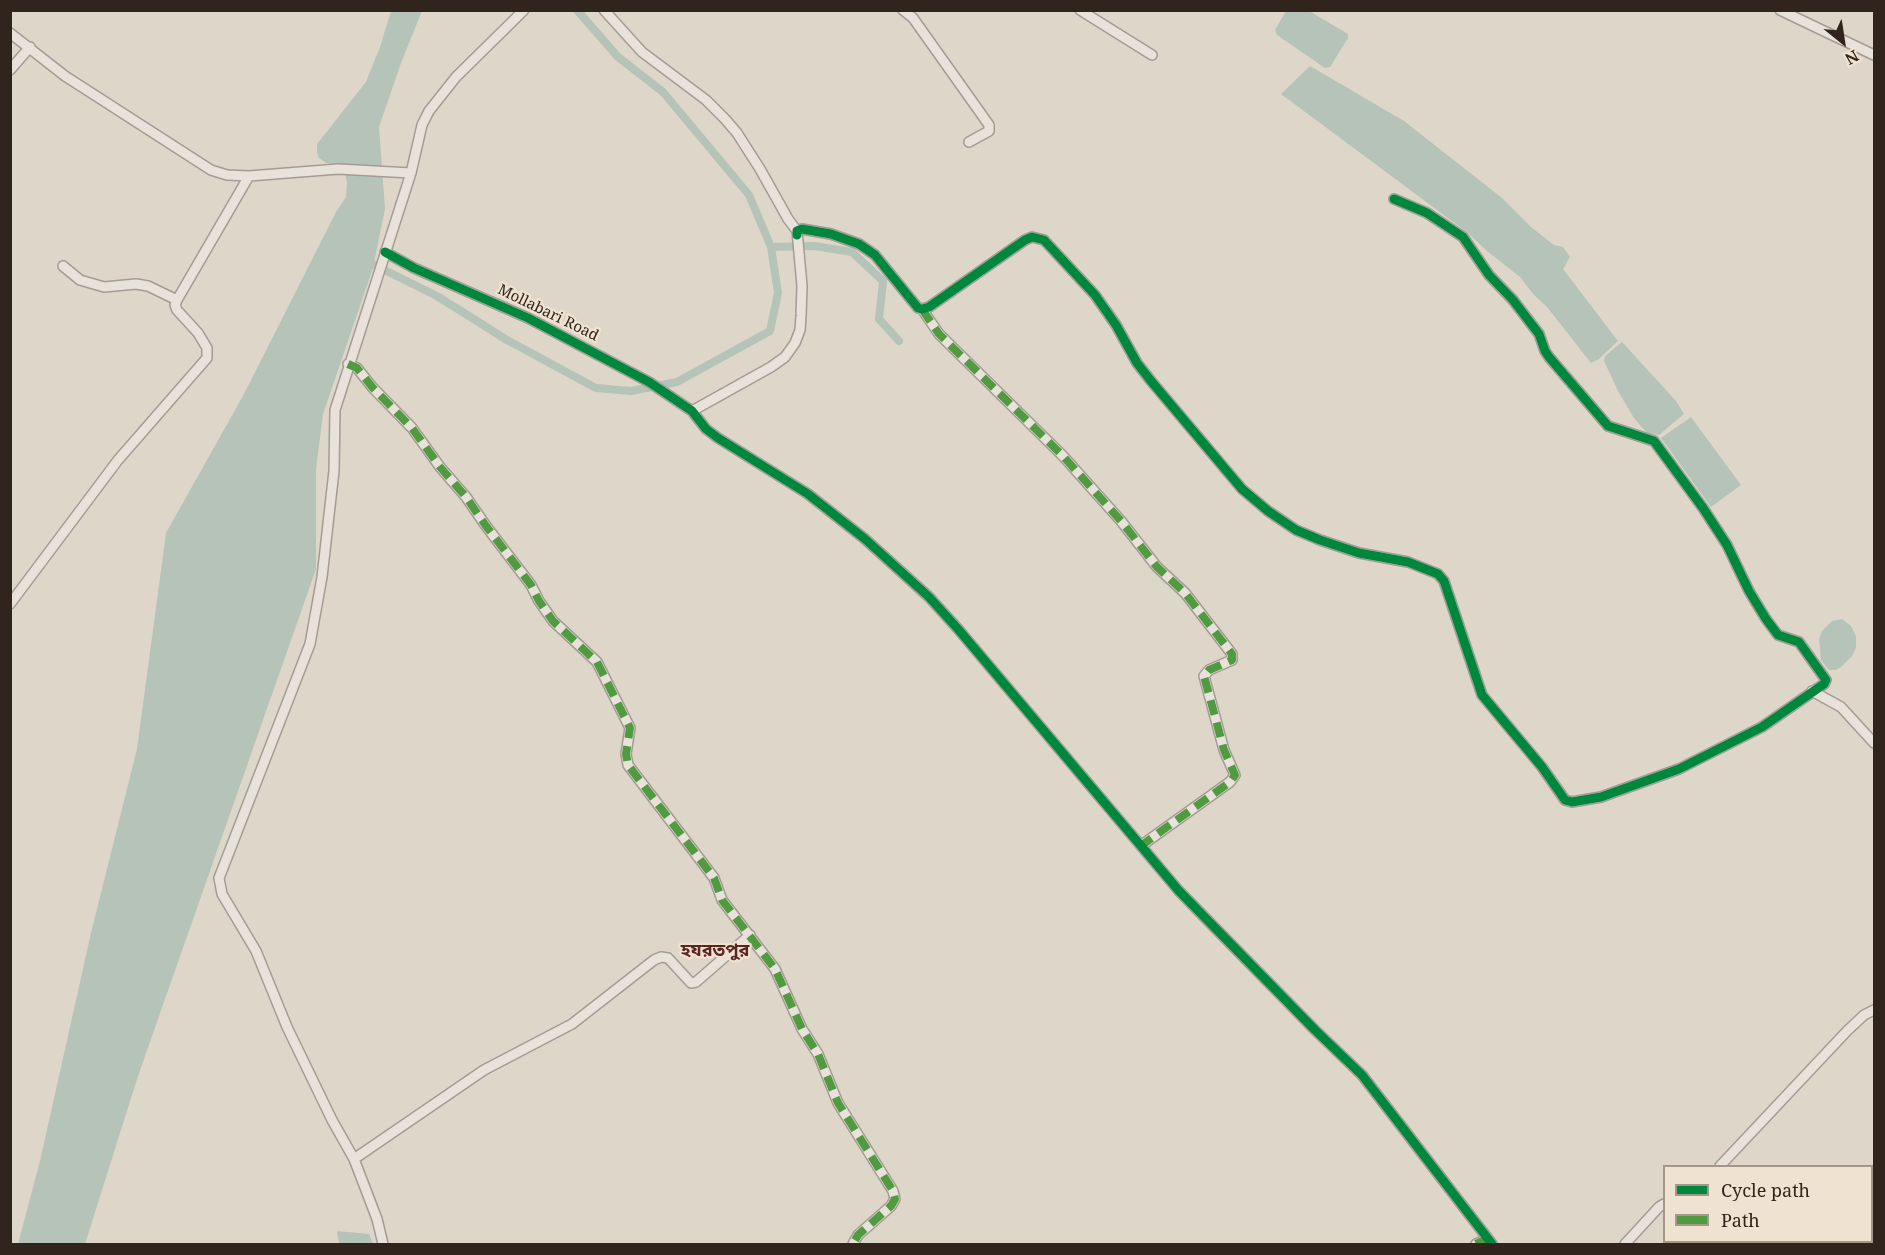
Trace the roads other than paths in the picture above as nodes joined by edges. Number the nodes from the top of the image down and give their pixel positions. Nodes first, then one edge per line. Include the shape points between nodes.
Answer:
1 (524, 10) edge
2 (604, 10) edge
3 (903, 10) edge
4 (1080, 10) edge
5 (1780, 10) edge
6 (10, 33) edge
7 (30, 47) junction
8 (1152, 55) dead end
9 (1875, 55) edge
10 (10, 70) edge
11 (969, 142) dead end
12 (411, 173) junction
13 (249, 176) junction
14 (1394, 199) dead end
15 (797, 233) junction
16 (383, 257) junction
17 (63, 266) dead end
18 (177, 300) junction
19 (922, 309) junction
20 (348, 364) junction
21 (692, 411) junction
22 (10, 604) edge
23 (1812, 691) junction
24 (1875, 743) edge
25 (1142, 845) junction
26 (750, 936) junction
27 (1875, 1010) edge
28 (354, 1159) junction
29 (1722, 1165) edge
30 (1663, 1205) edge
31 (1489, 1242) edge
32 (383, 1245) edge
33 (853, 1245) edge
34 (1476, 1245) edge
35 (1625, 1245) edge

1 - 12 street via 456,77 429,111
2 - 15 street via 652,62 706,100 725,119
3 - 11 street via 913,18 988,125 989,131
4 - 8 street
5 - 9 street
6 - 7 street
7 - 10 street
7 - 13 street via 65,76 211,170
12 - 13 street via 338,169
12 - 16 street
13 - 18 street
14 - 23 street via 1427,213 1463,237 1539,334 1549,357 1608,426 1654,441 1727,545 1749,591 1776,633 1799,642 1826,680
15 - 19 street via 802,229 831,234 859,244 875,255
15 - 21 street via 801,316 795,343 771,367
16 - 20 street
16 - 21 street, Mollabari Road via 528,318 649,382
17 - 18 street via 80,280 104,287 148,286
18 - 22 street via 177,310 198,333 207,348 207,358 118,460
19 - 23 street via 1025,240 1044,240 1095,295 1137,363 1242,489 1296,530 1359,553 1408,562 1438,574 1444,581 1482,695 1564,800 1601,797 1679,769 1762,727
19 - 25 street via 939,334 1063,456 1157,567 1185,593 1232,654 1232,660 1204,676 1235,776
20 - 26 street via 357,368 412,428 531,585 553,621 597,662 630,728 628,765 714,878 722,900
20 - 28 street via 335,410 334,471 310,645 219,878 222,894 256,951 287,1027
21 - 25 street, Mollabari Road via 718,438 784,478 842,521 929,597
23 - 24 street via 1841,707
25 - 31 street, Mollabari Road via 1196,909 1362,1075
26 - 28 street via 696,982 691,983 668,958 654,960 572,1024 484,1070
26 - 33 street via 775,969 838,1103 895,1199 858,1234
27 - 29 street via 1847,1031
28 - 32 street
30 - 35 street
31 - 34 street

